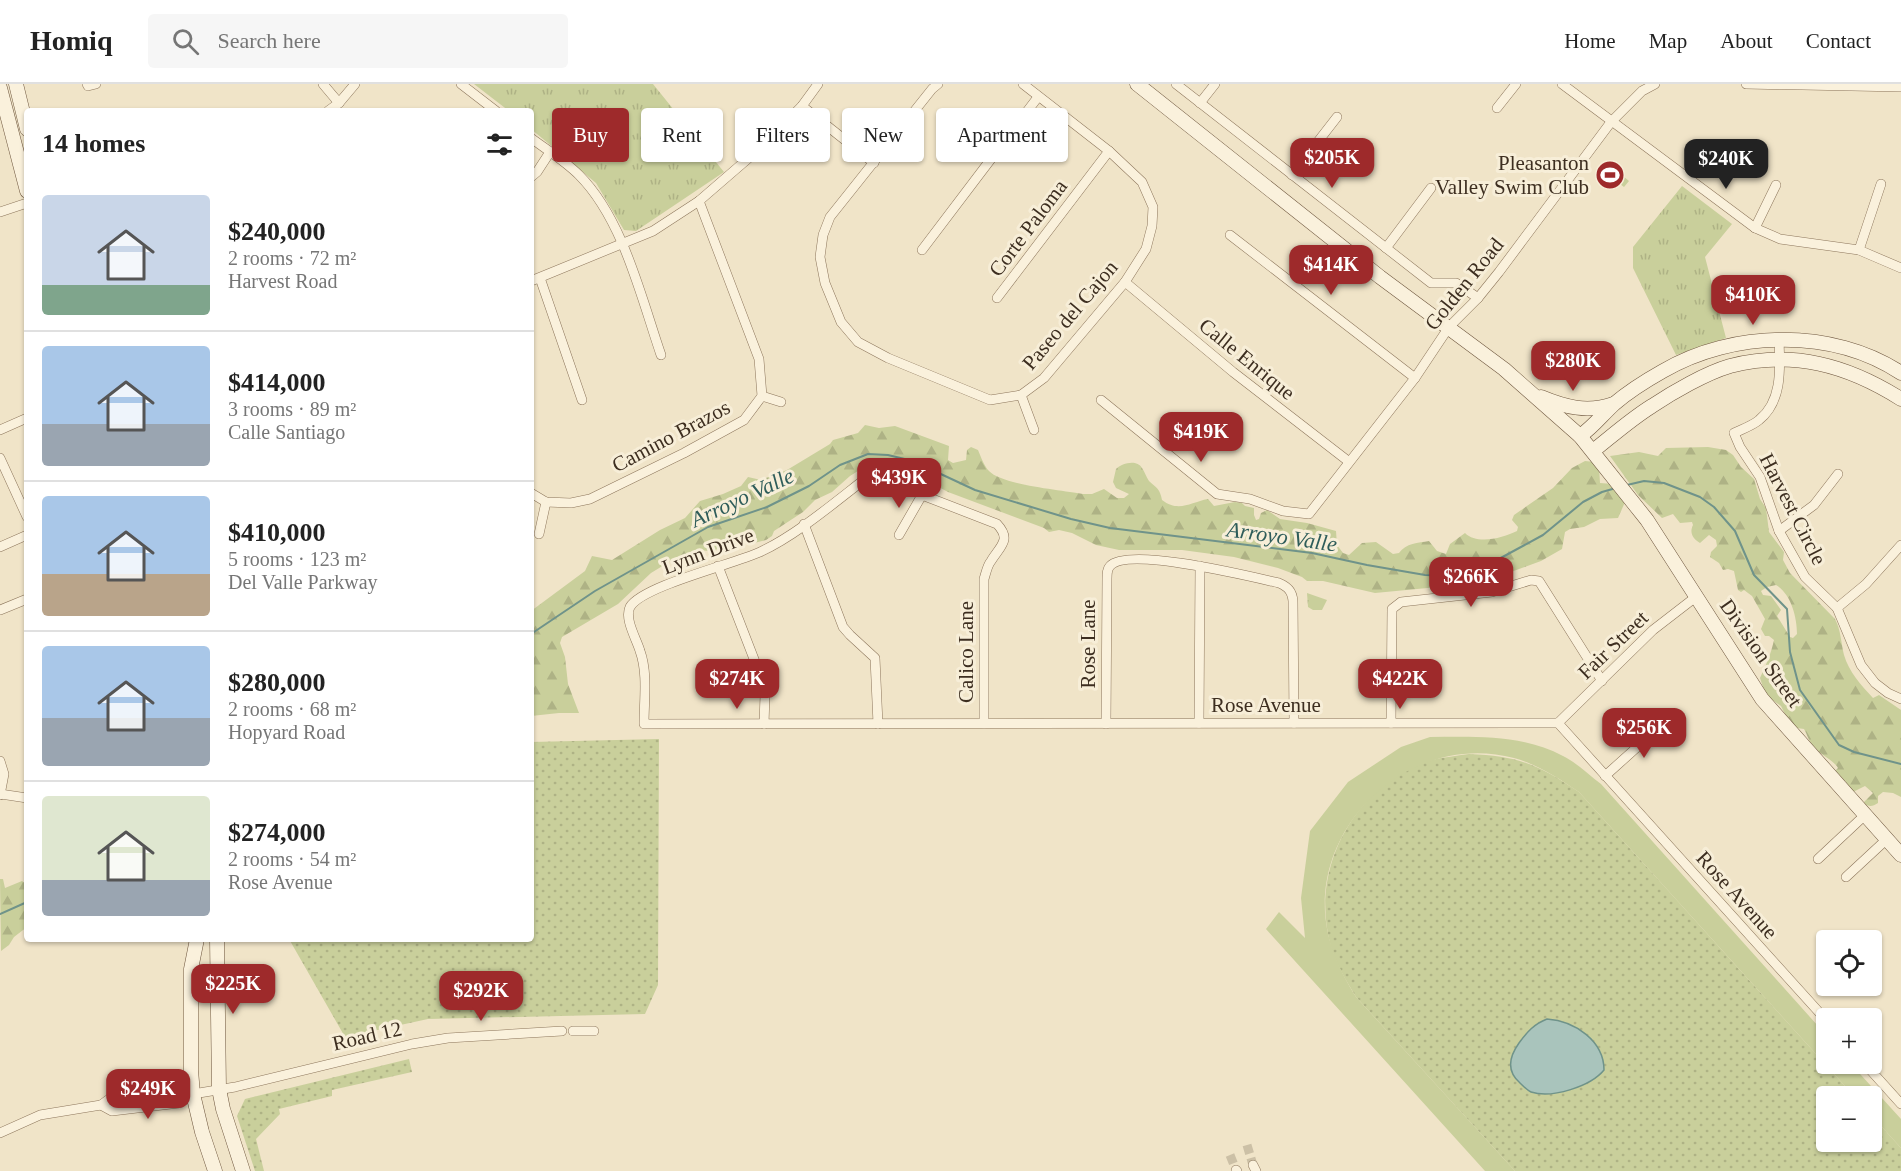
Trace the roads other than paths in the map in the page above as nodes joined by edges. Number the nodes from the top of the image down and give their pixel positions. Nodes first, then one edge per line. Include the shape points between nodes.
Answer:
1 (16, 84) edge
2 (323, 84) edge
3 (355, 84) edge
4 (462, 84) edge
5 (818, 84) edge
6 (938, 84) edge
7 (1023, 84) edge
8 (1137, 84) edge
9 (1176, 84) edge
10 (1215, 84) edge
11 (1516, 84) edge
12 (1562, 84) edge
13 (1655, 84) edge
14 (1746, 84) edge
15 (1901, 87) edge
16 (0, 88) edge
17 (1038, 97) junction
18 (339, 103) junction
19 (1200, 103) junction
20 (802, 106) junction
21 (332, 108) edge
22 (492, 108) edge
23 (1497, 108) dead end
24 (24, 117) edge
25 (1337, 117) dead end
26 (1611, 122) junction
27 (534, 140) edge
28 (1109, 151) junction
29 (550, 152) junction
30 (874, 163) junction
31 (534, 174) edge
32 (1292, 175) junction
33 (24, 180) edge
34 (1881, 184) dead end
35 (1776, 185) dead end
36 (1431, 188) dead end
37 (699, 201) junction
38 (24, 204) edge
39 (0, 212) edge
40 (1755, 228) junction
41 (1230, 236) dead end
42 (623, 245) junction
43 (1386, 248) junction
44 (922, 250) dead end
45 (1859, 250) junction
46 (1901, 268) edge
47 (536, 280) edge
48 (1125, 282) junction
49 (997, 298) dead end
50 (1479, 298) junction
51 (1449, 327) junction
52 (1779, 340) junction
53 (661, 355) dead end
54 (1780, 359) junction
55 (1901, 373) edge
56 (1415, 378) junction
57 (1532, 393) junction
58 (1021, 395) junction
59 (762, 396) junction
60 (1901, 399) edge
61 (582, 400) dead end
62 (1101, 400) dead end
63 (781, 402) dead end
64 (1614, 404) junction
65 (24, 419) edge
66 (0, 430) edge
67 (1034, 430) dead end
68 (1580, 436) junction
69 (1593, 451) junction
70 (0, 458) edge
71 (1348, 461) junction
72 (1838, 474) dead end
73 (534, 495) edge
74 (922, 495) junction
75 (546, 502) junction
76 (24, 510) edge
77 (804, 524) junction
78 (1779, 531) junction
79 (539, 534) dead end
80 (899, 535) dead end
81 (24, 536) edge
82 (1901, 545) edge
83 (0, 547) edge
84 (718, 566) junction
85 (1200, 566) junction
86 (984, 579) joint
87 (1697, 596) junction
88 (24, 600) edge
89 (1837, 608) junction
90 (0, 610) edge
91 (1602, 681) junction
92 (1901, 699) edge
93 (1665, 722) dead end
94 (1199, 723) junction
95 (1294, 723) junction
96 (1391, 723) junction
97 (1558, 723) junction
98 (644, 724) joint
99 (765, 724) junction
100 (878, 724) junction
101 (984, 724) junction
102 (1106, 724) junction
103 (0, 761) edge
104 (1605, 776) junction
105 (0, 795) edge
106 (24, 798) edge
107 (1865, 815) junction
108 (1887, 840) junction
109 (1901, 855) edge
110 (1818, 860) dead end
111 (1846, 877) dead end
112 (196, 942) edge
113 (217, 942) edge
114 (1816, 1009) edge
115 (594, 1031) dead end
116 (1874, 1074) edge
117 (219, 1089) junction
118 (193, 1094) junction
119 (1901, 1104) edge
120 (100, 1105) junction
121 (0, 1132) edge
122 (216, 1171) edge
123 (243, 1171) edge

1 - 24 main road
2 - 18 street
3 - 18 street
4 - 22 street
5 - 20 street
6 - 30 street, Paseo del Cajon
7 - 17 street, Paseo del Cajon
8 - 51 main road
9 - 19 street
10 - 19 street
11 - 23 street
12 - 26 street
13 - 26 street, Golden Road via 1642,91
14 - 15 street
16 - 33 main road
17 - 28 street, Paseo del Cajon
17 - 44 street
18 - 21 street
19 - 32 street
20 - 30 street
20 - 37 street
25 - 32 street
26 - 40 street
26 - 50 street, Golden Road
27 - 29 street
28 - 48 street, Paseo del Cajon via 1142,182 1154,207 1146,249
28 - 49 street, Corte Paloma
29 - 31 street
29 - 42 street via 578,173 592,190 609,214
30 - 58 street, Paseo del Cajon via 830,217 823,235 820,257 825,283 841,322 858,342 888,358 990,400
32 - 43 street
34 - 45 street
35 - 40 street
36 - 43 street
37 - 42 street
37 - 59 street via 759,359
38 - 39 street
40 - 45 street via 1780,239
41 - 56 street
42 - 47 street
42 - 53 street
43 - 50 street via 1431,283 1456,283
45 - 46 street
47 - 61 street
48 - 58 street, Paseo del Cajon via 1044,378
48 - 71 street, Calle Enrique
50 - 51 street, Golden Road
51 - 56 street, Golden Road
51 - 57 main road
52 - 54 street
52 - 55 main road via 1833,345 1884,362
52 - 64 main road via 1726,346 1689,358
54 - 60 main road via 1832,366 1871,381
54 - 69 main road via 1729,366 1689,384 1650,407
54 - 78 street, Harvest Circle via 1777,396 1771,406 1760,420 1734,433 1760,477
56 - 71 street, Golden Road
57 - 64 main road via 1572,408 1588,410
57 - 68 main road, Division Street
58 - 67 street
59 - 63 street
59 - 75 street, Camino Brazos via 744,420 590,499
62 - 71 street, Golden Road via 1217,494 1283,511 1309,514
64 - 68 main road
65 - 66 street
68 - 69 main road, Division Street
69 - 87 main road, Division Street via 1647,520
70 - 76 street
72 - 78 street via 1814,505
73 - 75 street
74 - 77 street, Lynn Drive via 893,478 874,475
74 - 80 street
74 - 86 street, Lynn Drive via 997,524 1002,530 1005,539
75 - 79 street
77 - 84 street, Lynn Drive via 758,553
77 - 100 street via 843,627 875,658
78 - 89 street, Harvest Circle via 1805,577
81 - 83 street
82 - 89 street via 1866,584
84 - 98 street, Lynn Drive via 660,588 630,607 628,616 642,654
84 - 99 street via 759,672 765,695
85 - 94 street
85 - 95 street via 1279,583 1292,593
85 - 102 street, Rose Lane via 1154,561 1111,564 1107,579
86 - 101 street, Calico Lane
87 - 91 street, Fair Street via 1653,630
87 - 107 main road, Division Street via 1761,699
88 - 90 street
89 - 92 street, Harvest Circle via 1862,665 1875,683
91 - 96 street via 1539,581 1492,592 1401,603 1392,609
91 - 97 street, Fair Street
93 - 104 street
94 - 95 street, Rose Avenue
94 - 102 street, Rose Avenue
95 - 96 street, Rose Avenue
96 - 97 street, Rose Avenue
97 - 104 street, Rose Avenue
98 - 99 street, Rose Avenue
99 - 100 street, Rose Avenue
100 - 101 street, Rose Avenue
101 - 102 street, Rose Avenue
103 - 105 street
104 - 114 street, Rose Avenue
105 - 106 street
107 - 108 main road, Division Street
107 - 110 street
108 - 109 main road, Division Street
108 - 111 street
112 - 118 main road via 190,1012
113 - 117 main road
115 - 117 street, Road 12 via 448,1038
116 - 119 street
117 - 118 street, Road 12
117 - 123 main road
118 - 120 street via 179,1103 112,1111
118 - 120 street via 177,1087 112,1097
118 - 122 main road
120 - 121 street via 40,1115

